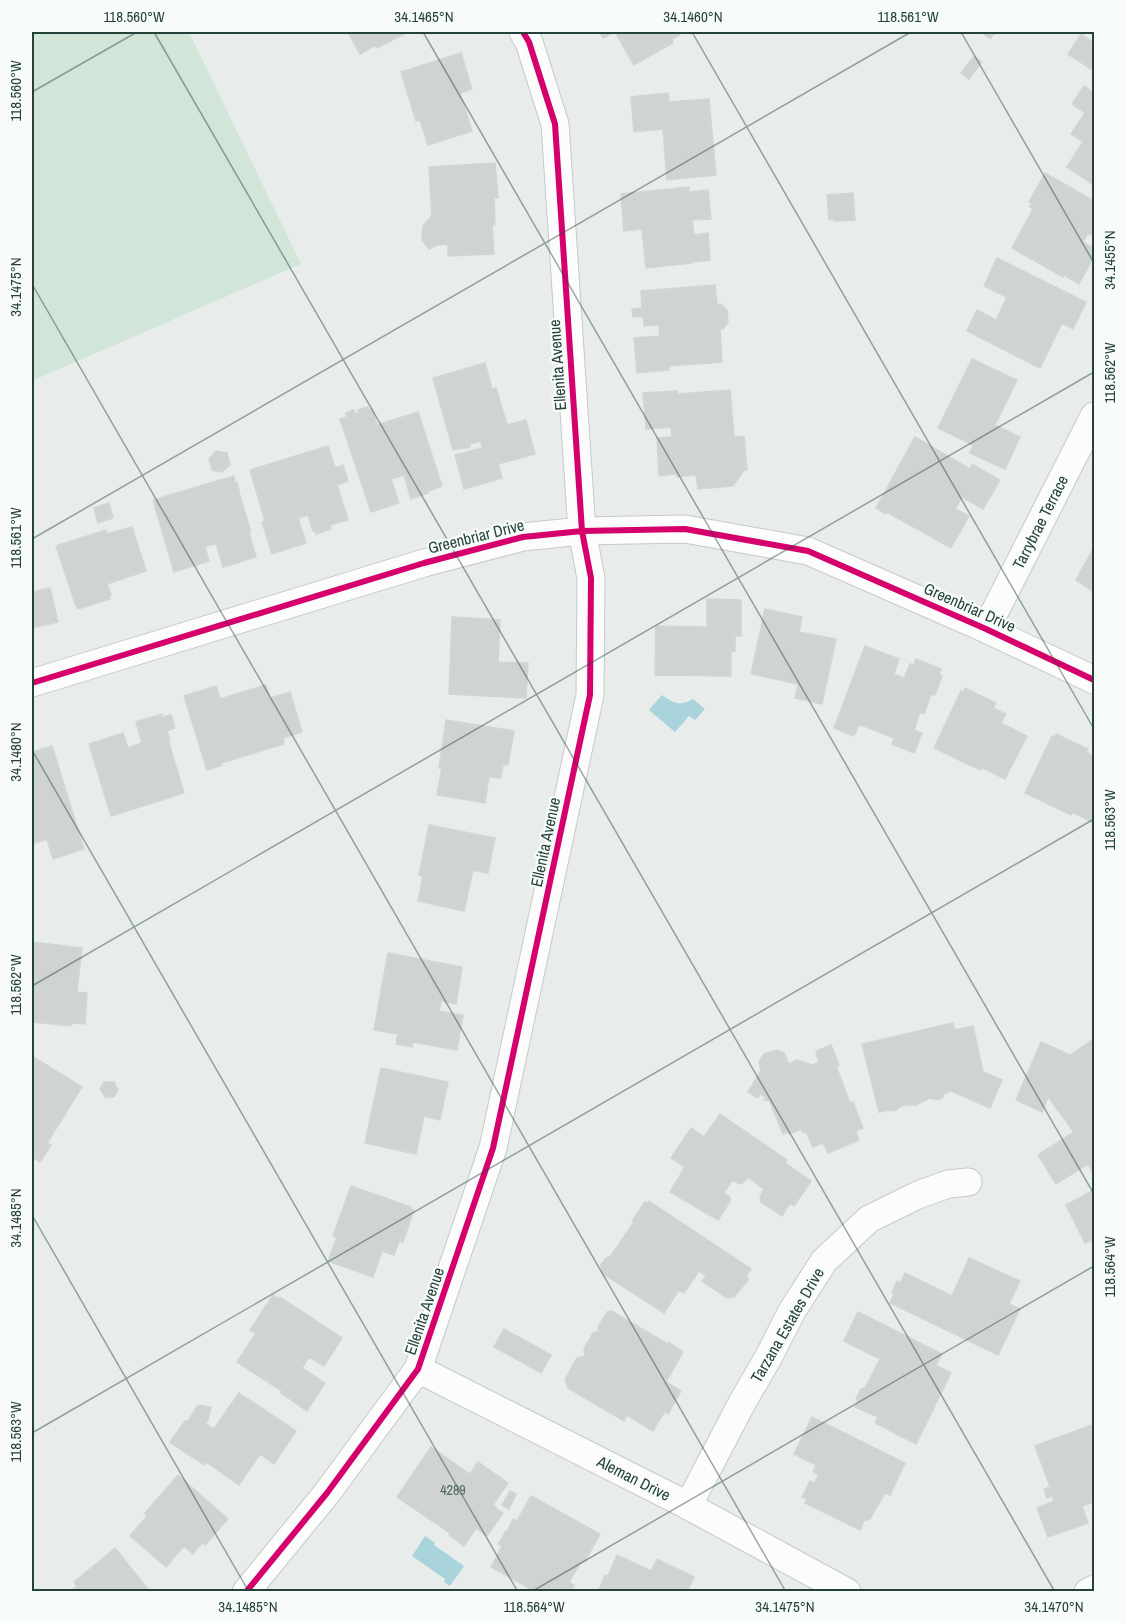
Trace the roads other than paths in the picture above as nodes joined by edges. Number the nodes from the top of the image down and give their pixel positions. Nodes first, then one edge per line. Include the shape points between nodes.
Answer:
1 (523, 32) edge
2 (1095, 416) edge
3 (582, 531) junction
4 (986, 629) junction
5 (1095, 680) edge
6 (32, 684) edge
7 (968, 1182) dead end
8 (418, 1369) junction
9 (688, 1506) junction
10 (1095, 1589) edge
11 (246, 1592) edge
12 (848, 1592) edge
13 (1088, 1592) edge

1 - 3 street, Ellenita Avenue via 555,124
2 - 4 street, Tarrybrae Terrace
3 - 4 street, Greenbriar Drive via 685,529 808,551
3 - 6 street, Greenbriar Drive via 523,537 424,562
3 - 8 street, Ellenita Avenue via 591,578 590,695 493,1148
4 - 5 street, Greenbriar Drive
7 - 9 street, Tarzana Estates Drive via 948,1184 869,1219 824,1260 792,1311
8 - 9 street, Aleman Drive
8 - 11 street, Ellenita Avenue via 327,1493
9 - 12 street, Aleman Drive
10 - 13 street

